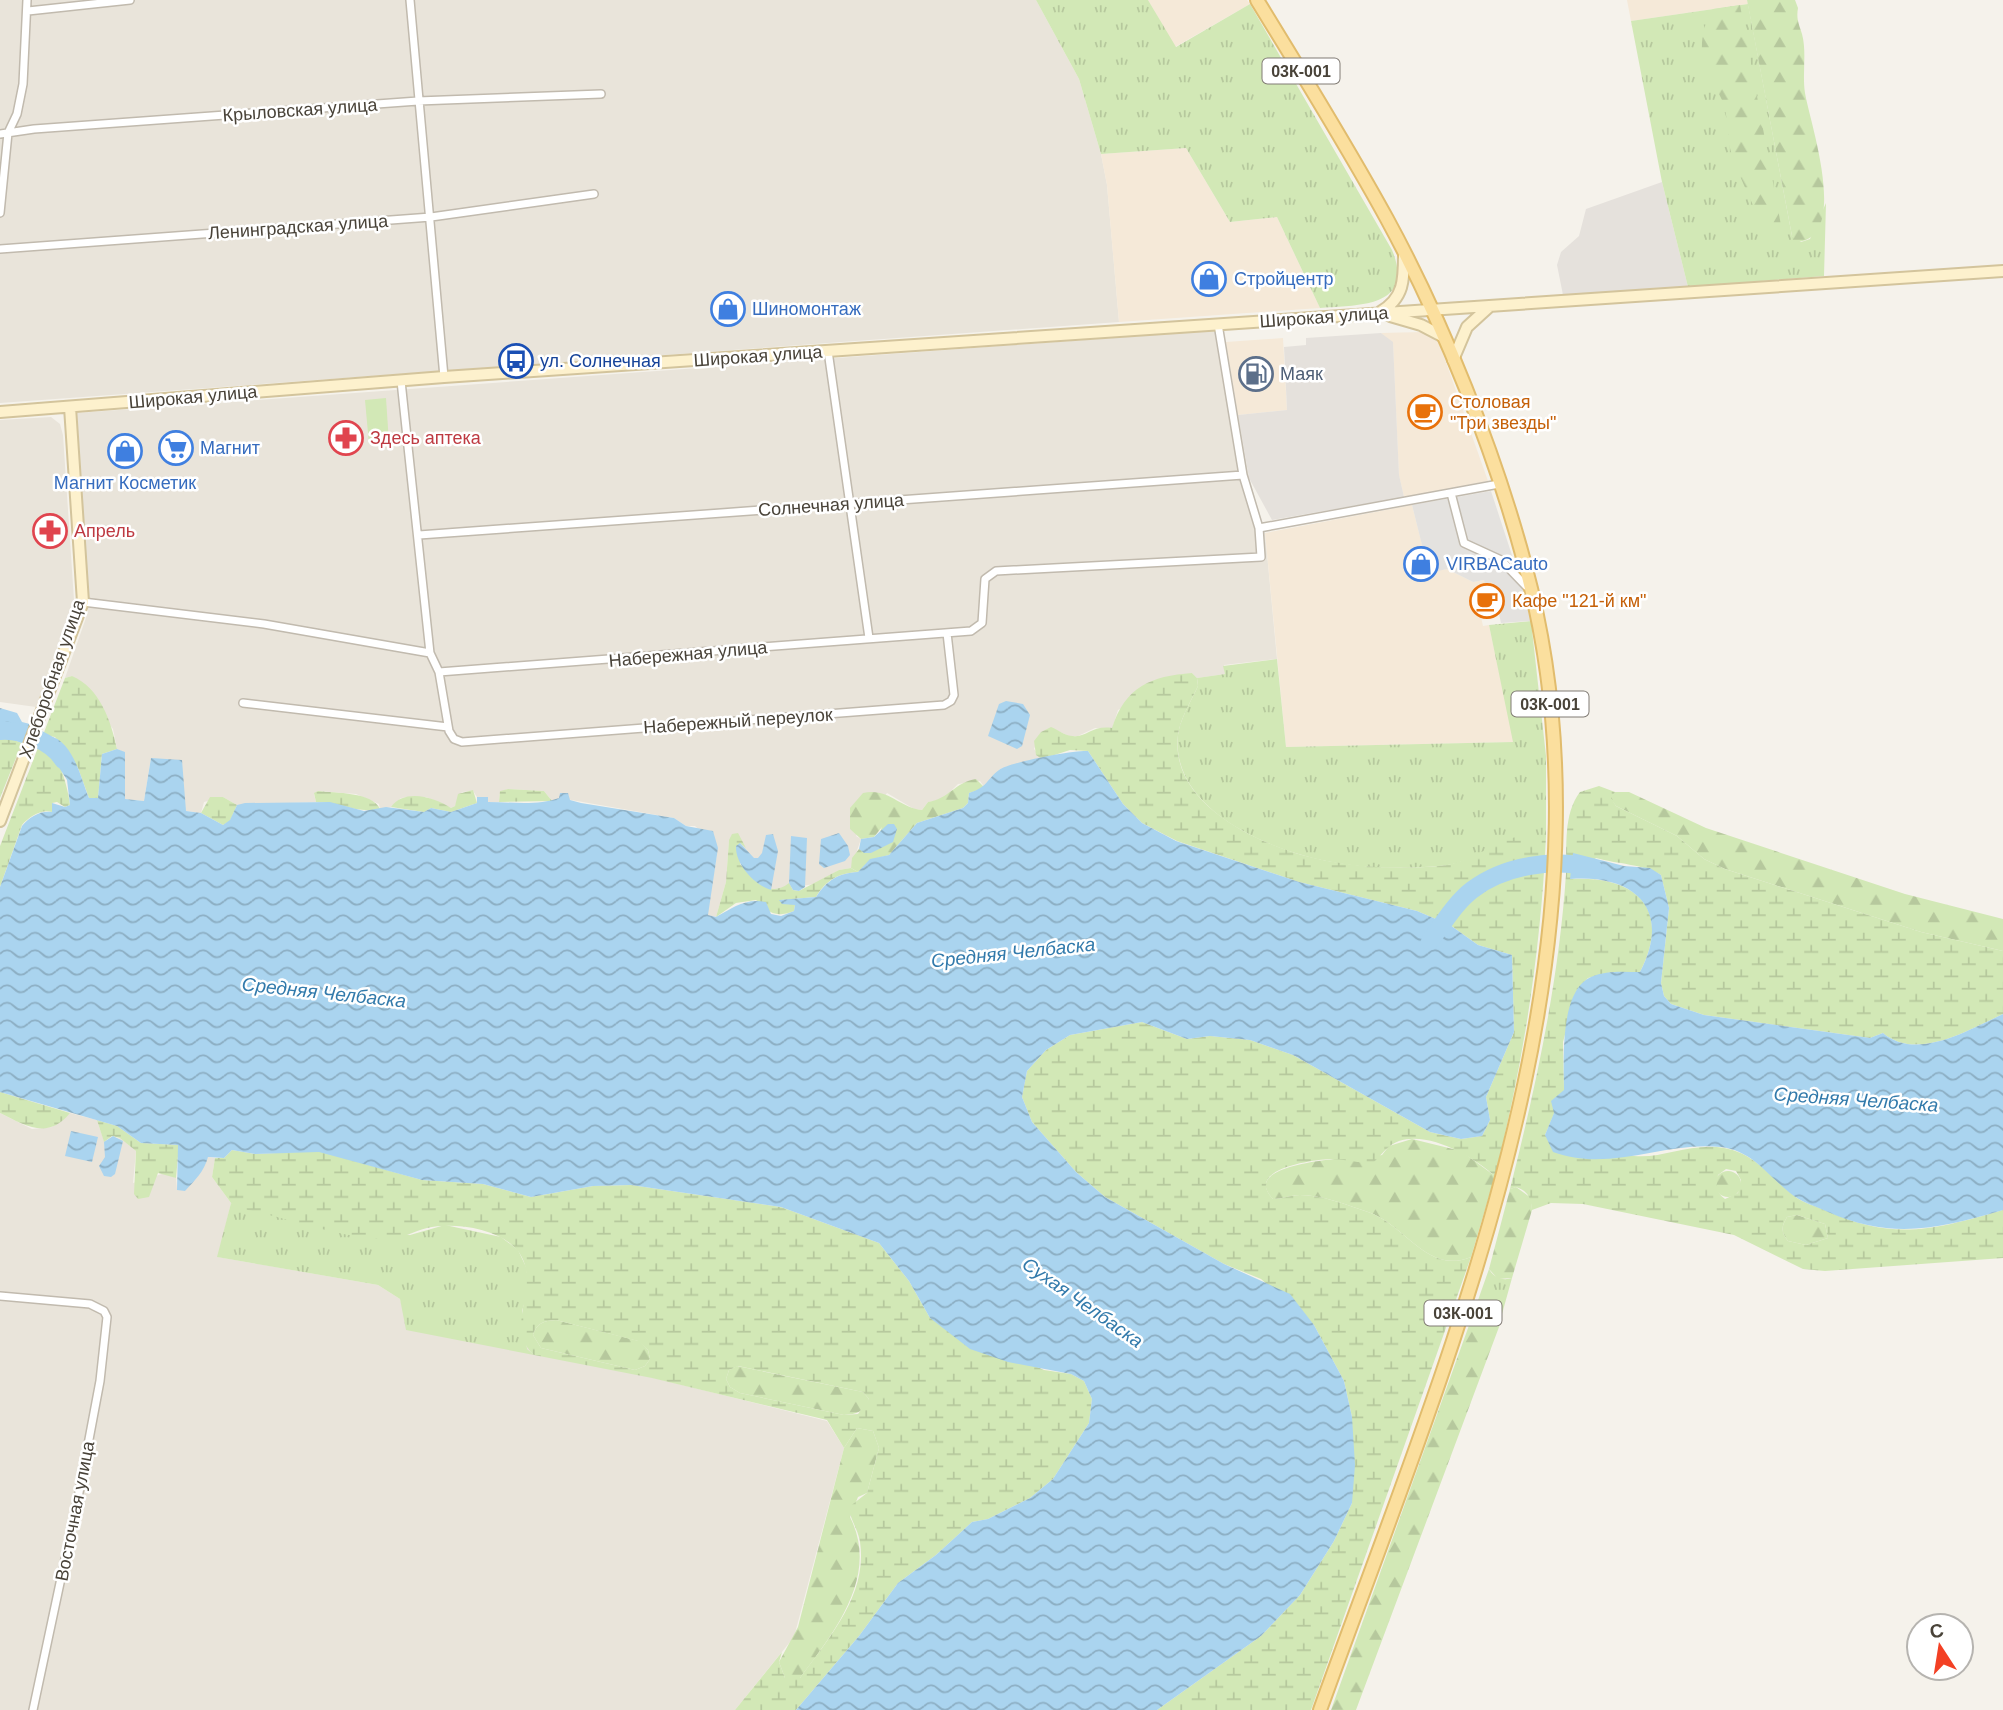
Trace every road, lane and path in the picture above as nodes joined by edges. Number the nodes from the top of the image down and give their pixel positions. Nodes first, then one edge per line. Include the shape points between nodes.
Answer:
1 (27, 0) edge
2 (130, 0) edge
3 (410, 0) edge
4 (1257, 0) edge
5 (28, 11) junction
6 (601, 94) dead end
7 (418, 101) junction
8 (4, 133) edge
9 (594, 194) dead end
10 (0, 214) edge
11 (431, 217) junction
12 (0, 249) edge
13 (1404, 251) junction
14 (2003, 271) edge
15 (1490, 306) junction
16 (1433, 309) junction
17 (1377, 313) junction
18 (1218, 324) junction
19 (1444, 337) junction
20 (828, 351) junction
21 (1453, 360) junction
22 (444, 377) junction
23 (401, 381) junction
24 (70, 407) junction
25 (0, 412) edge
26 (1243, 475) junction
27 (1499, 484) junction
28 (1451, 493) junction
29 (848, 503) junction
30 (1259, 528) junction
31 (419, 535) junction
32 (1532, 593) junction
33 (83, 602) junction
34 (947, 633) junction
35 (869, 638) junction
36 (430, 653) junction
37 (439, 672) junction
38 (243, 703) dead end
39 (448, 727) junction
40 (0, 821) edge
41 (0, 1296) edge
42 (33, 1710) edge
43 (1320, 1710) edge

1 - 5 street
2 - 5 street
3 - 7 street
4 - 13 main road, 03К-001
5 - 8 street via 23,84 17,114
6 - 7 street, Крыловская улица
7 - 8 street, Крыловская улица
7 - 11 street
8 - 10 street
9 - 11 street, Ленинградская улица
11 - 12 street, Ленинградская улица
11 - 22 street
13 - 16 main road, 03К-001
13 - 17 street via 1405,278 1399,295
14 - 15 street, Широкая улица
15 - 16 street, Широкая улица
15 - 21 street via 1467,327
16 - 17 street, Широкая улица
16 - 19 main road, 03К-001
17 - 18 street, Широкая улица
17 - 19 street via 1422,325
18 - 20 street, Широкая улица
18 - 26 street
19 - 21 main road, 03К-001
20 - 22 street, Широкая улица
20 - 29 street
21 - 27 main road, 03К-001
22 - 23 street, Широкая улица
23 - 24 street, Широкая улица
23 - 31 street
24 - 25 street, Широкая улица
24 - 33 street, Хлеборобная улица
26 - 29 street, Солнечная улица
26 - 30 street
27 - 28 street
27 - 32 main road, 03К-001
28 - 30 street
28 - 32 street via 1464,543 1501,560
29 - 31 street, Солнечная улица
29 - 35 street
30 - 34 street, Набережная улица via 1261,557 996,571 983,586 982,624 971,631
31 - 36 street
32 - 43 main road, 03К-001 via 1544,653 1556,816 1543,976 1529,1058 1486,1240 1436,1394
33 - 36 street via 264,624
33 - 40 street, Хлеборобная улица
34 - 35 street, Набережная улица
34 - 39 street, Набережный переулок via 954,695 944,705 462,742 454,739
35 - 37 street, Набережная улица
36 - 37 street
37 - 39 street
38 - 39 street
41 - 42 street, Восточная улица via 90,1304 104,1311 107,1324 78,1503

